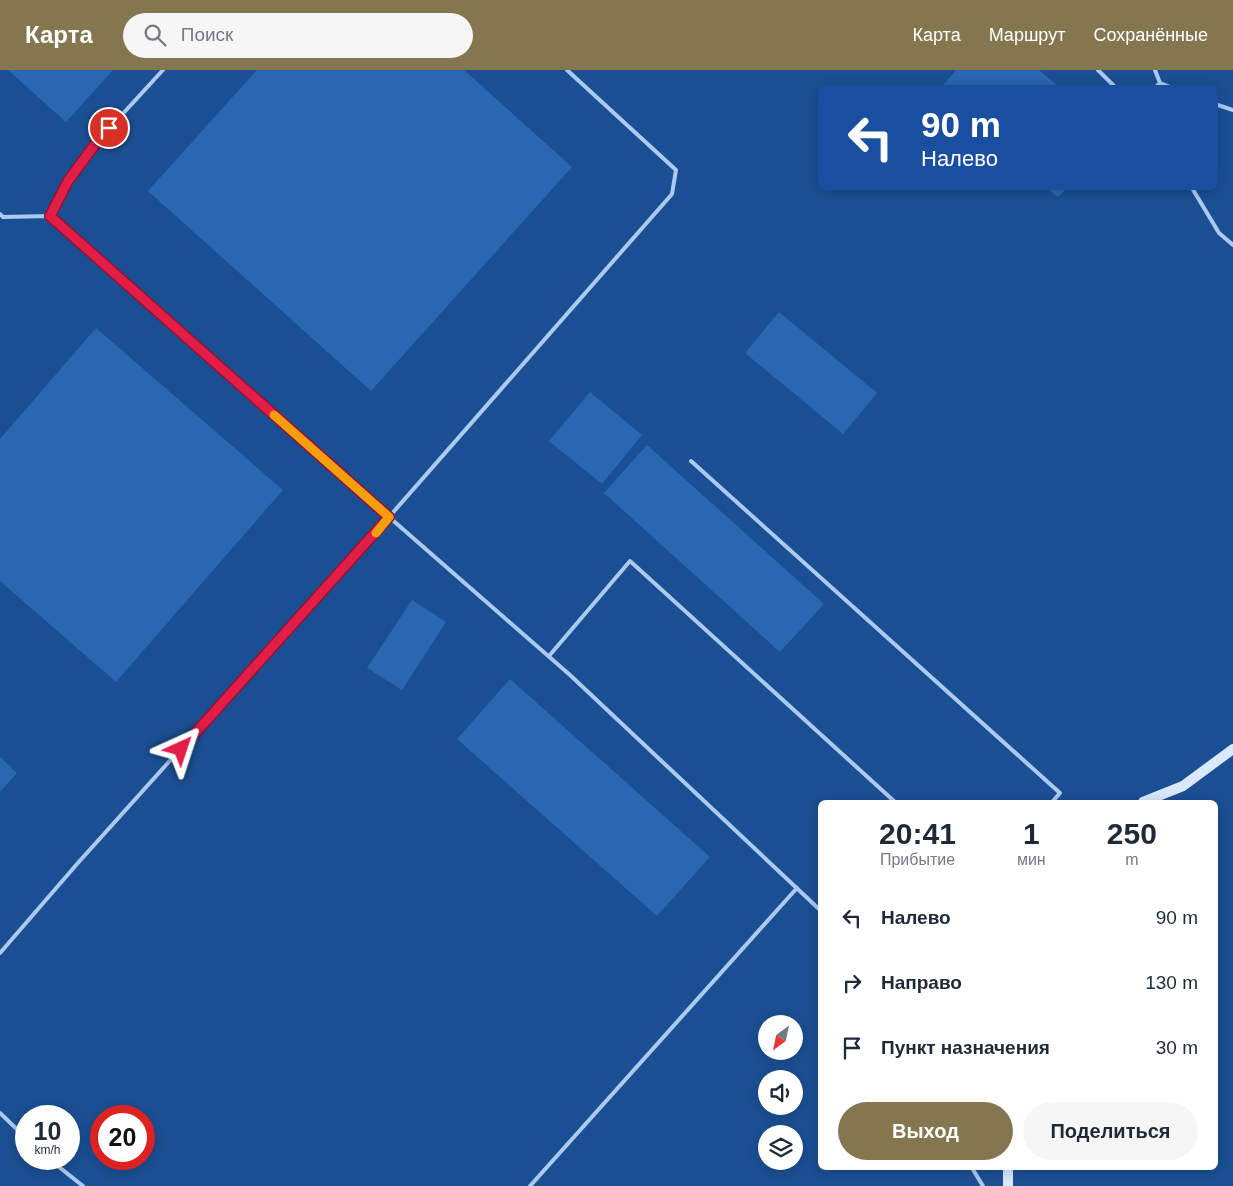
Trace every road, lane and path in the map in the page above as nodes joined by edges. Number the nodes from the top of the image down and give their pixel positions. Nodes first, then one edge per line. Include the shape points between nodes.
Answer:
1 (163, 70) edge
2 (567, 70) edge
3 (1098, 70) edge
4 (1155, 70) edge
5 (1160, 83) junction
6 (1113, 85) edge
7 (1158, 85) edge
8 (1165, 85) edge
9 (1218, 105) edge
10 (1233, 110) edge
11 (1193, 190) edge
12 (0, 214) edge
13 (50, 216) junction
14 (1233, 245) edge
15 (691, 462) dead end
16 (389, 517) junction
17 (549, 656) junction
18 (1233, 749) edge
19 (893, 800) edge
20 (1054, 800) edge
21 (1148, 800) edge
22 (797, 888) junction
23 (818, 908) edge
24 (0, 953) edge
25 (0, 1113) edge
26 (15, 1127) edge
27 (63, 1170) edge
28 (973, 1170) edge
29 (1008, 1170) edge
30 (83, 1186) edge
31 (530, 1186) edge
32 (983, 1186) edge
33 (1008, 1186) edge

1 - 13 lane via 96,143 68,181
2 - 16 lane via 676,170 672,194
3 - 6 lane
4 - 5 lane
5 - 7 lane
5 - 8 lane
9 - 10 lane
11 - 14 lane via 1219,233
12 - 13 lane via 3,217
13 - 16 lane
15 - 20 lane via 1060,793
16 - 17 lane
16 - 24 lane
17 - 19 lane via 630,561
17 - 22 lane
18 - 21 main road via 1183,786
22 - 23 lane
22 - 31 lane
25 - 26 lane
27 - 30 lane
28 - 32 lane
29 - 33 main road

